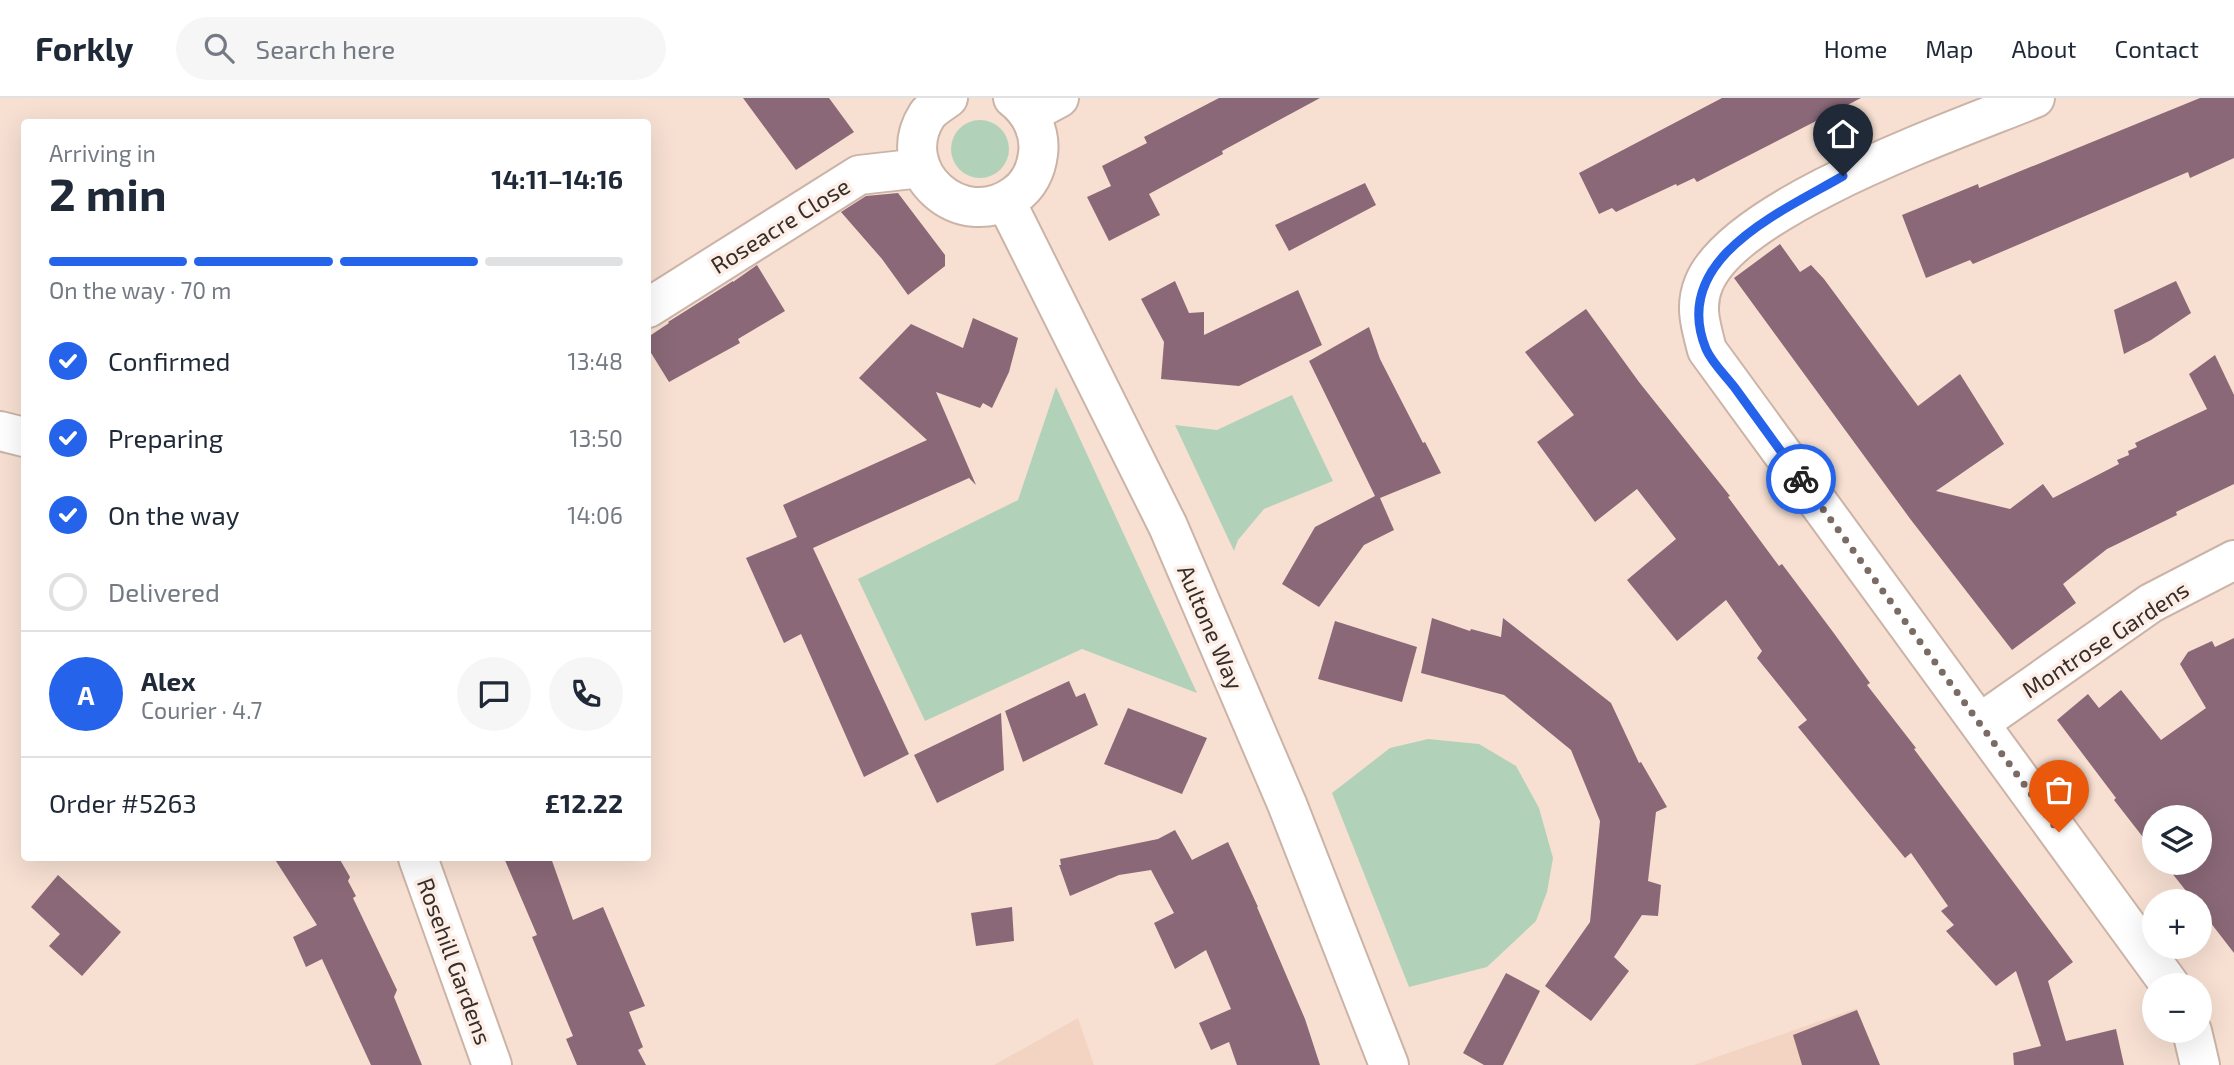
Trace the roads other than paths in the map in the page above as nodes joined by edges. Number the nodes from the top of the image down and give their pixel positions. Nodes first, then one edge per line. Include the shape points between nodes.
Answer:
1 (948, 98) edge
2 (2035, 98) edge
3 (1034, 103) edge
4 (921, 168) junction
5 (1006, 202) junction
6 (651, 306) edge
7 (0, 431) edge
8 (21, 436) edge
9 (2234, 560) edge
10 (1980, 723) junction
11 (419, 861) edge
12 (2161, 973) edge
13 (2195, 1043) edge
14 (492, 1065) edge
15 (1389, 1065) edge
16 (2200, 1065) edge

1 - 4 street via 928,113 920,130
2 - 10 street via 1843,176 1760,225 1723,254 1704,282 1697,313 1707,350
3 - 5 street via 1039,153 1034,173
4 - 5 street via 947,200 987,208
4 - 6 street, Roseacre Close via 859,175
5 - 15 street, Aultone Way via 1168,526 1287,804
7 - 8 street
9 - 10 street, Montrose Gardens via 2151,603
10 - 12 street
11 - 14 street, Rosehill Gardens
13 - 16 street

